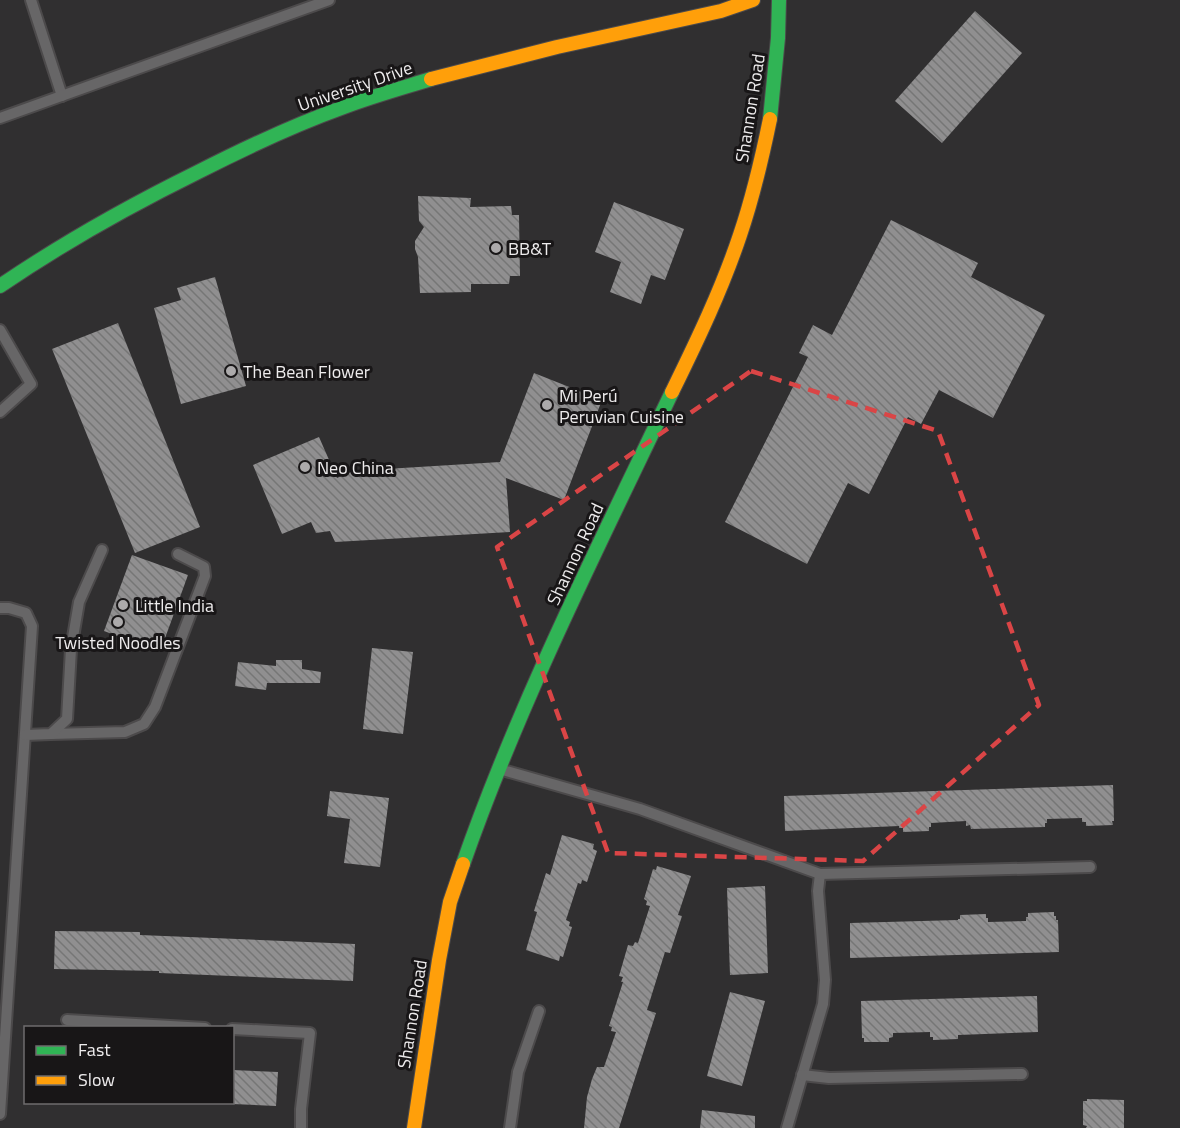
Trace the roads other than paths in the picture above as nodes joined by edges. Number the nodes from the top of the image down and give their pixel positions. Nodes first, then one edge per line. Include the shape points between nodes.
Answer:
1 (31, 0) edge
2 (329, 0) edge
3 (753, 0) edge
4 (779, 0) edge
5 (62, 96) junction
6 (0, 118) edge
7 (0, 286) edge
8 (0, 330) edge
9 (0, 412) edge
10 (102, 550) dead end
11 (178, 554) dead end
12 (0, 608) edge
13 (51, 734) junction
14 (25, 735) junction
15 (499, 769) junction
16 (1090, 867) dead end
17 (820, 874) junction
18 (539, 1011) dead end
19 (67, 1020) dead end
20 (170, 1026) edge
21 (234, 1029) edge
22 (1022, 1074) dead end
23 (802, 1075) junction
24 (0, 1114) edge
25 (301, 1128) edge
26 (414, 1128) edge
27 (510, 1128) edge
28 (787, 1128) edge

1 - 5 lane
2 - 5 lane
3 - 7 street, University Drive via 721,11 519,55 349,105 281,132 172,184
4 - 15 street, Shannon Road via 770,118 740,236 707,320 580,585
5 - 6 lane
8 - 9 lane via 31,384
10 - 13 lane via 79,602 71,650 67,719
11 - 13 lane via 204,567 205,576 155,707 144,724 125,732
12 - 14 lane via 26,613 33,626
13 - 14 lane
14 - 24 lane
15 - 17 lane via 640,809
15 - 26 street, Shannon Road via 450,902
16 - 17 lane
17 - 23 lane via 823,1004
18 - 27 lane via 518,1072
19 - 20 lane
21 - 25 lane via 310,1033
22 - 23 lane via 829,1078
23 - 28 lane

